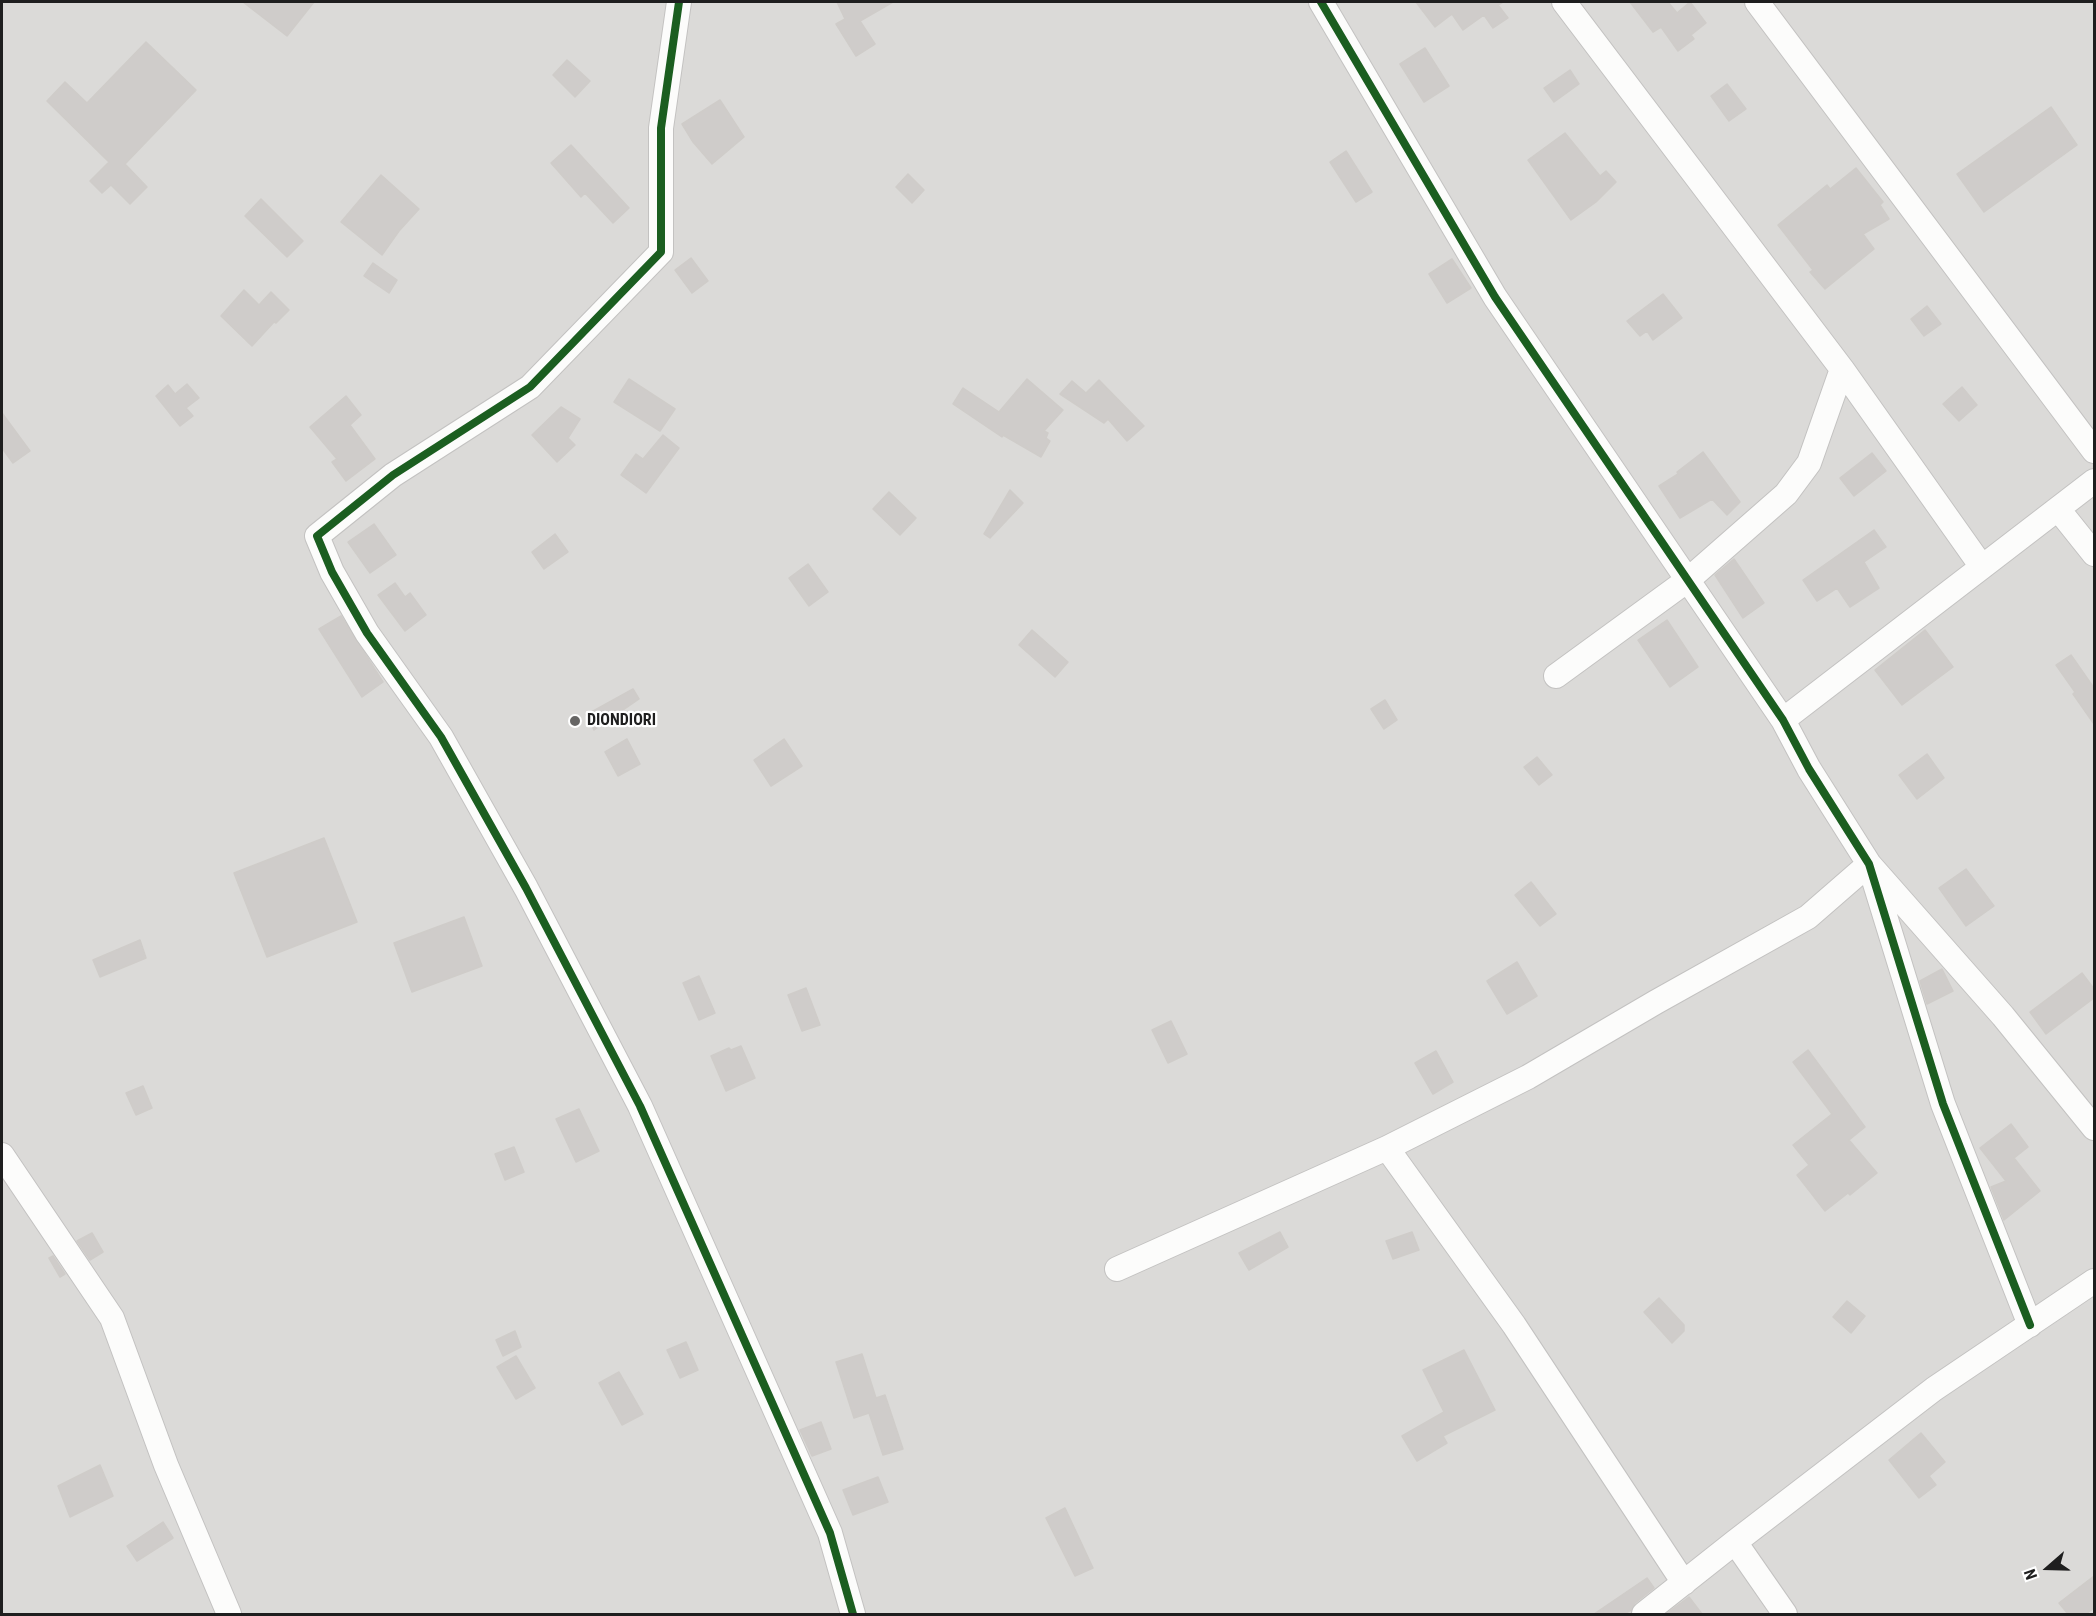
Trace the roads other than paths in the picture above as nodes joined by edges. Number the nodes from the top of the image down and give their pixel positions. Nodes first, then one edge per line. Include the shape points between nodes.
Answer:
1 (679, 2) edge
2 (1320, 2) edge
3 (1564, 2) edge
4 (1757, 2) edge
5 (1842, 369) junction
6 (2094, 451) edge
7 (2094, 481) edge
8 (2058, 509) junction
9 (2094, 554) edge
10 (1982, 567) junction
11 (1689, 579) junction
12 (1556, 676) dead end
13 (1783, 720) junction
14 (1869, 864) junction
15 (2094, 1128) edge
16 (1387, 1148) junction
17 (2, 1155) edge
18 (1117, 1269) dead end
19 (2094, 1281) edge
20 (2030, 1325) junction
21 (1736, 1542) junction
22 (1684, 1583) junction
23 (229, 1614) edge
24 (853, 1614) edge
25 (1644, 1614) edge
26 (1785, 1614) edge

1 - 24 street via 661,128 661,252 530,387 393,475 317,536 332,572 367,633 441,737 521,878 640,1106 830,1533
2 - 11 street via 1495,297
3 - 5 street
4 - 6 street
5 - 10 street
5 - 11 street via 1809,463 1786,494
7 - 8 street
8 - 9 street
8 - 10 street
10 - 13 street
11 - 12 street
11 - 13 street
13 - 14 street
14 - 15 street via 2003,1016
14 - 16 street via 1808,917 1528,1077
14 - 20 street via 1943,1104
16 - 18 street
16 - 22 street via 1514,1325
17 - 23 street via 112,1318 166,1465
19 - 20 street
20 - 21 street via 1934,1389
21 - 22 street
21 - 26 street
22 - 25 street

